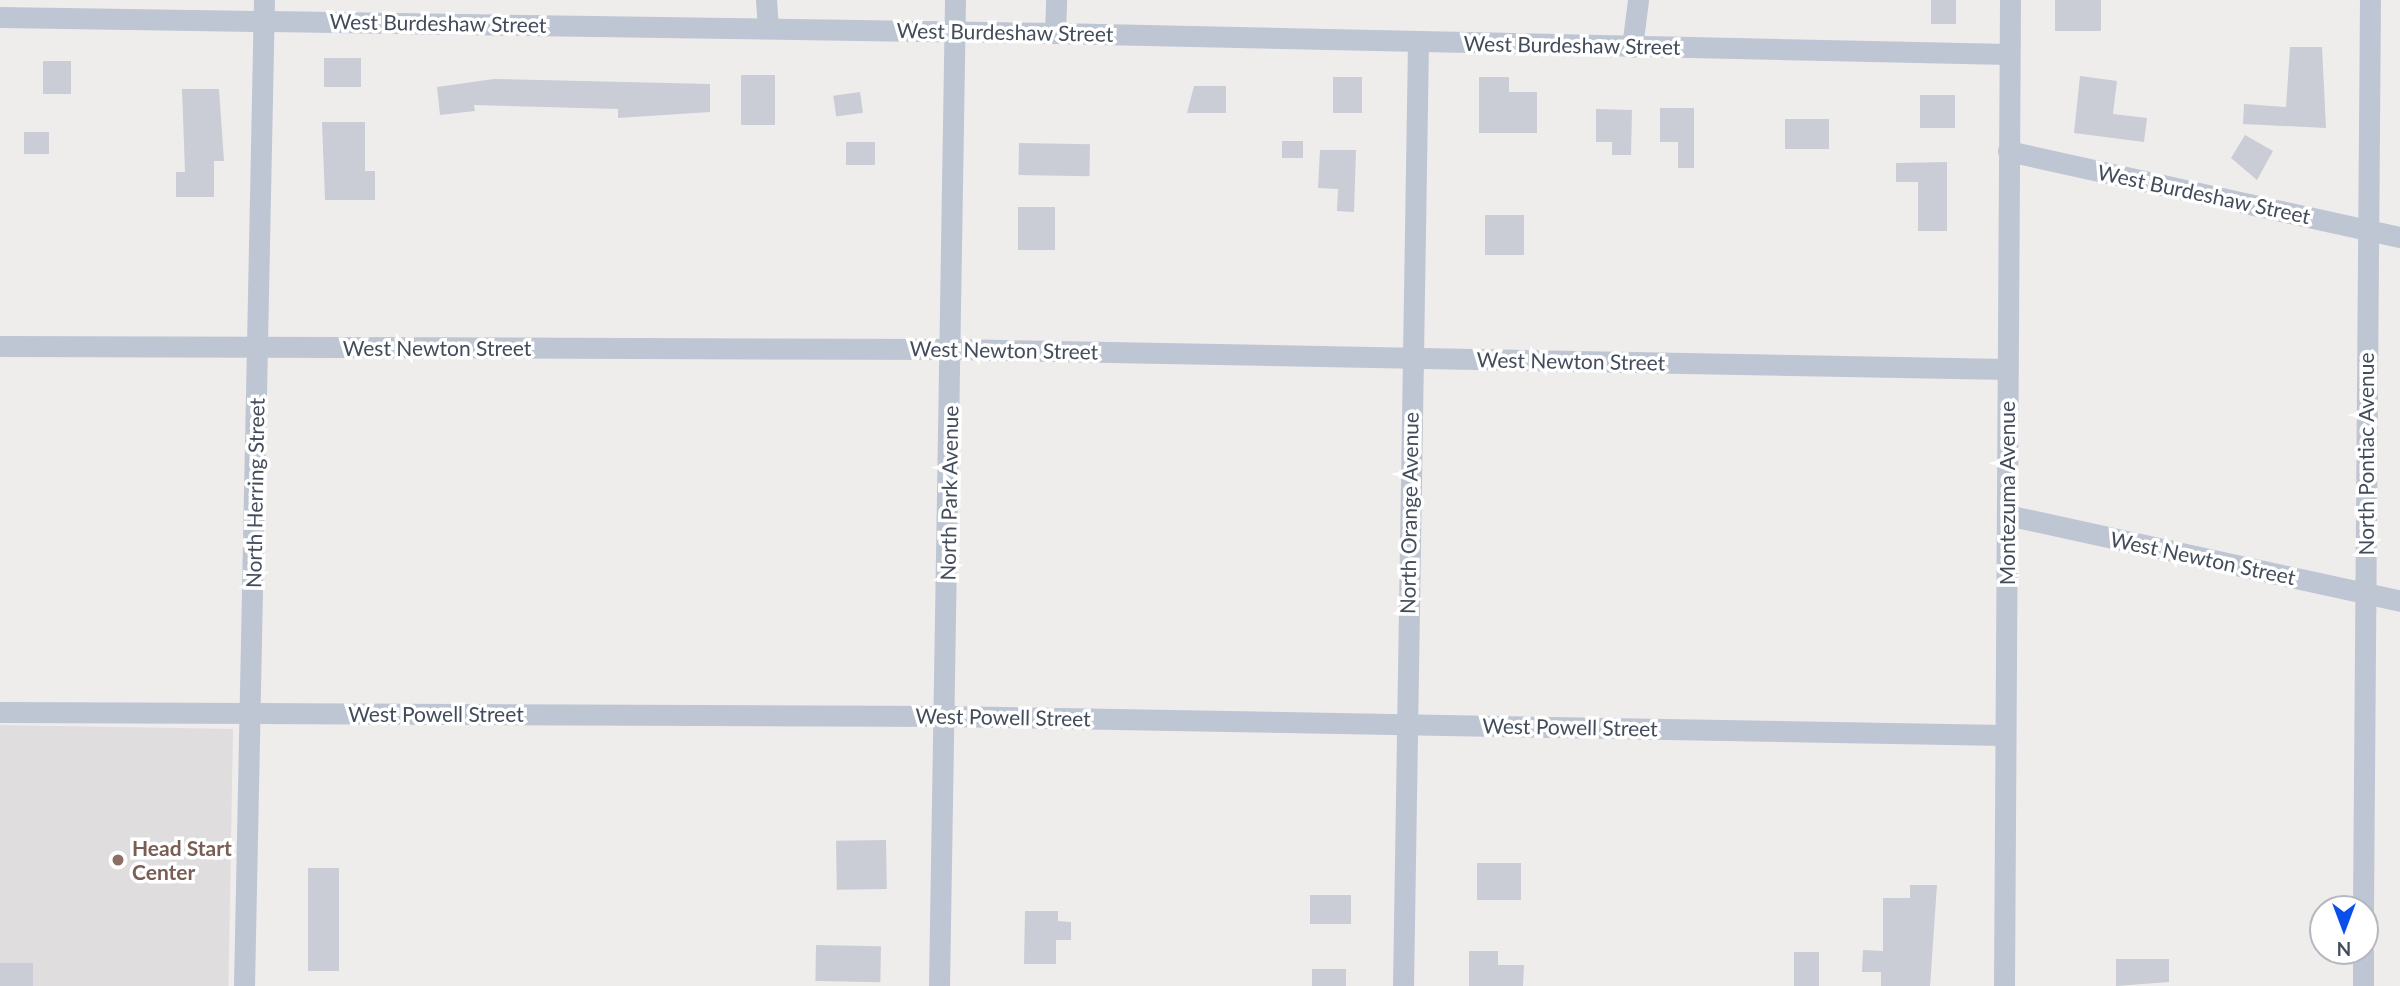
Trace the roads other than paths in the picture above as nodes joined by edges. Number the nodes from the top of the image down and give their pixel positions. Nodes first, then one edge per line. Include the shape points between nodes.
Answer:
1 (766, 0) edge
2 (955, 0) edge
3 (1056, 0) edge
4 (1638, 0) edge
5 (2010, 0) edge
6 (2370, 0) edge
7 (119, 10) edge
8 (264, 10) edge
9 (0, 17) edge
10 (768, 27) junction
11 (957, 32) junction
12 (1055, 33) junction
13 (1418, 41) junction
14 (1632, 47) junction
15 (2009, 54) junction
16 (2008, 151) junction
17 (2368, 230) junction
18 (2400, 237) edge
19 (0, 346) edge
20 (257, 347) junction
21 (951, 349) junction
22 (1411, 359) junction
23 (2007, 369) junction
24 (2007, 515) junction
25 (2366, 594) junction
26 (2400, 601) edge
27 (0, 712) edge
28 (250, 713) junction
29 (945, 716) junction
30 (1406, 724) junction
31 (2005, 735) junction
32 (2364, 895) edge
33 (2363, 965) edge
34 (244, 986) edge
35 (939, 986) edge
36 (1402, 986) edge
37 (2004, 986) edge
38 (2363, 986) edge

1 - 10 street
2 - 11 street, North Park Avenue
3 - 12 street
4 - 14 street
5 - 15 street, Montezuma Avenue
6 - 17 street, North Pontiac Avenue
7 - 8 street, West Burdeshaw Street
7 - 9 street, West Burdeshaw Street
8 - 10 street, West Burdeshaw Street
8 - 20 street, North Herring Street
10 - 11 street, West Burdeshaw Street
11 - 12 street, West Burdeshaw Street
11 - 21 street, North Park Avenue
12 - 13 street, West Burdeshaw Street
13 - 14 street, West Burdeshaw Street
13 - 22 street, North Orange Avenue
14 - 15 street, West Burdeshaw Street
15 - 16 street, Montezuma Avenue
16 - 17 street, West Burdeshaw Street
16 - 23 street, Montezuma Avenue
17 - 18 street, West Burdeshaw Street
17 - 25 street, North Pontiac Avenue
19 - 20 street, West Newton Street
20 - 21 street, West Newton Street
20 - 28 street, North Herring Street
21 - 22 street, West Newton Street
21 - 29 street, North Park Avenue
22 - 23 street, West Newton Street
22 - 30 street, North Orange Avenue
23 - 24 street, Montezuma Avenue
24 - 25 street, West Newton Street
24 - 31 street, Montezuma Avenue
25 - 26 street, West Newton Street
25 - 32 street, North Pontiac Avenue
27 - 28 street, West Powell Street
28 - 29 street, West Powell Street
28 - 34 street, North Herring Street
29 - 30 street, West Powell Street
29 - 35 street, North Park Avenue
30 - 31 street, West Powell Street
30 - 36 street, North Orange Avenue
31 - 37 street, Montezuma Avenue
33 - 38 street

